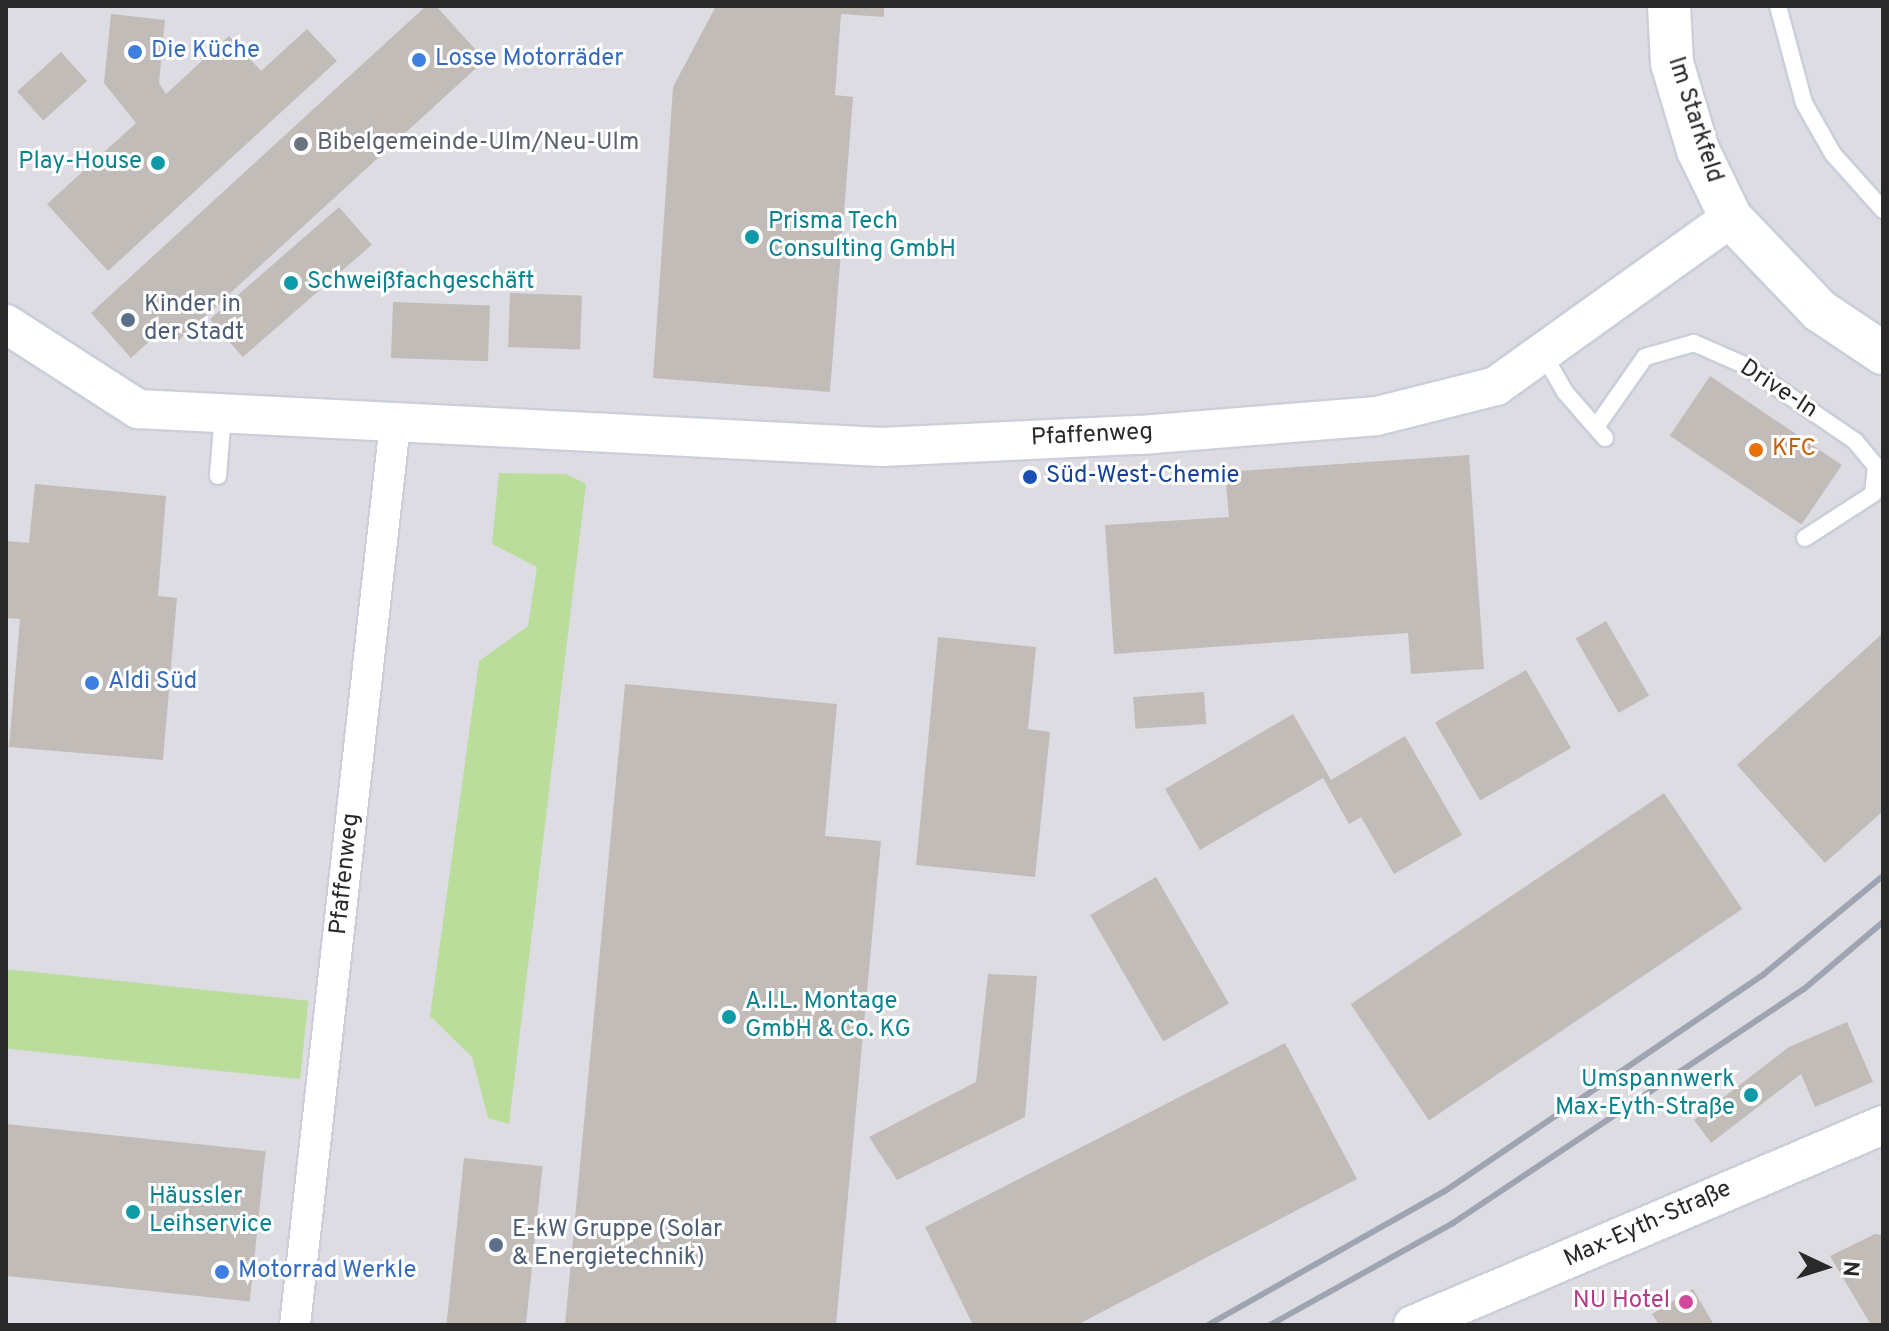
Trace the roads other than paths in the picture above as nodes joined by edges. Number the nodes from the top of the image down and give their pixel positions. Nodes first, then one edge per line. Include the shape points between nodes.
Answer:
1 (1669, 6) edge
2 (1778, 6) edge
3 (1883, 210) edge
4 (1731, 218) junction
5 (10, 324) edge
6 (1883, 353) edge
7 (1545, 357) junction
8 (223, 414) junction
9 (395, 424) junction
10 (218, 476) dead end
11 (1805, 538) dead end
12 (1883, 1125) edge
13 (295, 1325) edge
14 (1413, 1325) edge

1 - 4 main road, Im Starkfeld via 1676,77 1698,150
2 - 3 lane via 1804,103 1833,154
4 - 6 main road, Im Starkfeld via 1820,311
4 - 7 street, Pfaffenweg
5 - 8 street, Pfaffenweg via 138,409
7 - 9 street, Pfaffenweg via 1496,386 1377,416 1153,434 882,447
7 - 11 lane, Drive-In via 1601,432 1645,357 1694,343 1744,365 1855,441 1876,466 1873,494
8 - 9 street, Pfaffenweg
8 - 10 lane
9 - 13 street, Pfaffenweg
12 - 14 street, Max-Eyth-Straße

